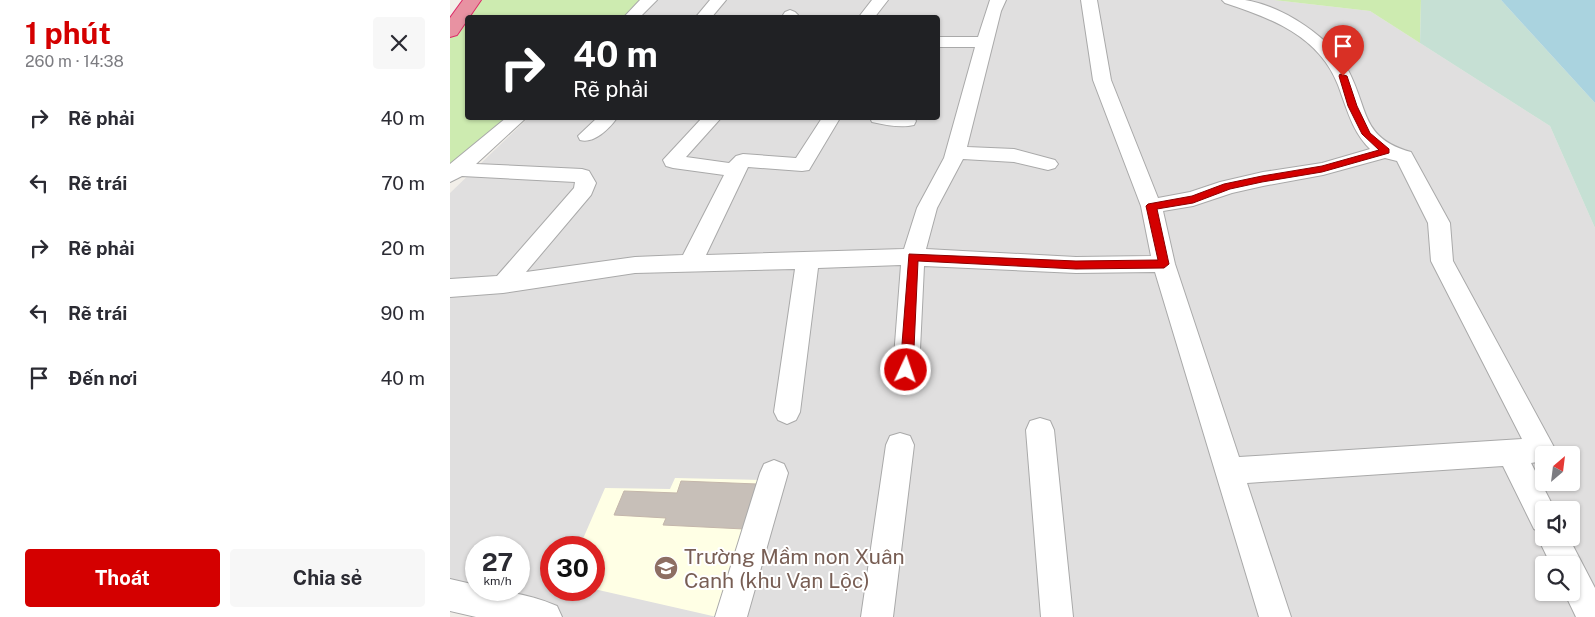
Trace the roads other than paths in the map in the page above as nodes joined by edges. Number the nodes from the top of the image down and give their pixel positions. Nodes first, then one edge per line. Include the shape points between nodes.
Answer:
1 (472, 0) edge
2 (649, 0) edge
3 (697, 0) edge
4 (880, 0) edge
5 (998, 0) edge
6 (1089, 0) edge
7 (1230, 0) edge
8 (717, 1) edge
9 (633, 15) edge
10 (705, 15) edge
11 (868, 15) edge
12 (450, 31) edge
13 (940, 42) edge
14 (984, 42) junction
15 (515, 120) edge
16 (606, 120) edge
17 (710, 120) edge
18 (830, 120) edge
19 (898, 120) edge
20 (907, 121) dead end
21 (587, 136) dead end
22 (1386, 151) junction
23 (955, 154) junction
24 (1048, 164) dead end
25 (734, 170) junction
26 (453, 172) edge
27 (1151, 206) junction
28 (913, 257) junction
29 (808, 260) junction
30 (690, 264) junction
31 (1164, 264) junction
32 (503, 284) junction
33 (451, 289) edge
34 (906, 370) dead end
35 (787, 412) dead end
36 (1040, 430) dead end
37 (900, 445) dead end
38 (1511, 453) junction
39 (1230, 471) junction
40 (774, 473) dead end
41 (1535, 501) edge
42 (1580, 592) edge
43 (450, 595) edge
44 (546, 617) edge
45 (731, 617) edge
46 (877, 617) edge
47 (1057, 617) edge
48 (1275, 617) edge
49 (1593, 617) edge

1 - 12 highway
2 - 9 street
3 - 8 street
4 - 11 street
5 - 14 street
6 - 27 street via 1102,80
7 - 22 street via 1291,24 1322,46 1343,76 1366,134
8 - 10 street
13 - 14 street
14 - 23 street
15 - 26 street
16 - 21 street
17 - 25 street via 673,162
18 - 25 street via 802,165 743,160
19 - 20 street
22 - 27 street via 1322,169 1262,179 1193,199
22 - 38 street via 1404,156 1439,223 1442,261 1541,449
23 - 24 street via 1004,154
23 - 28 street via 927,208
25 - 30 street via 736,172
26 - 32 street via 582,176 586,182 584,190
27 - 31 street
28 - 29 street
28 - 31 street via 1076,265
28 - 34 street
29 - 30 street
29 - 35 street
30 - 32 street via 635,265
31 - 39 street
32 - 33 street
36 - 47 street
37 - 46 street
38 - 39 street
38 - 41 street
39 - 48 street
40 - 45 street
42 - 49 street
43 - 44 street

